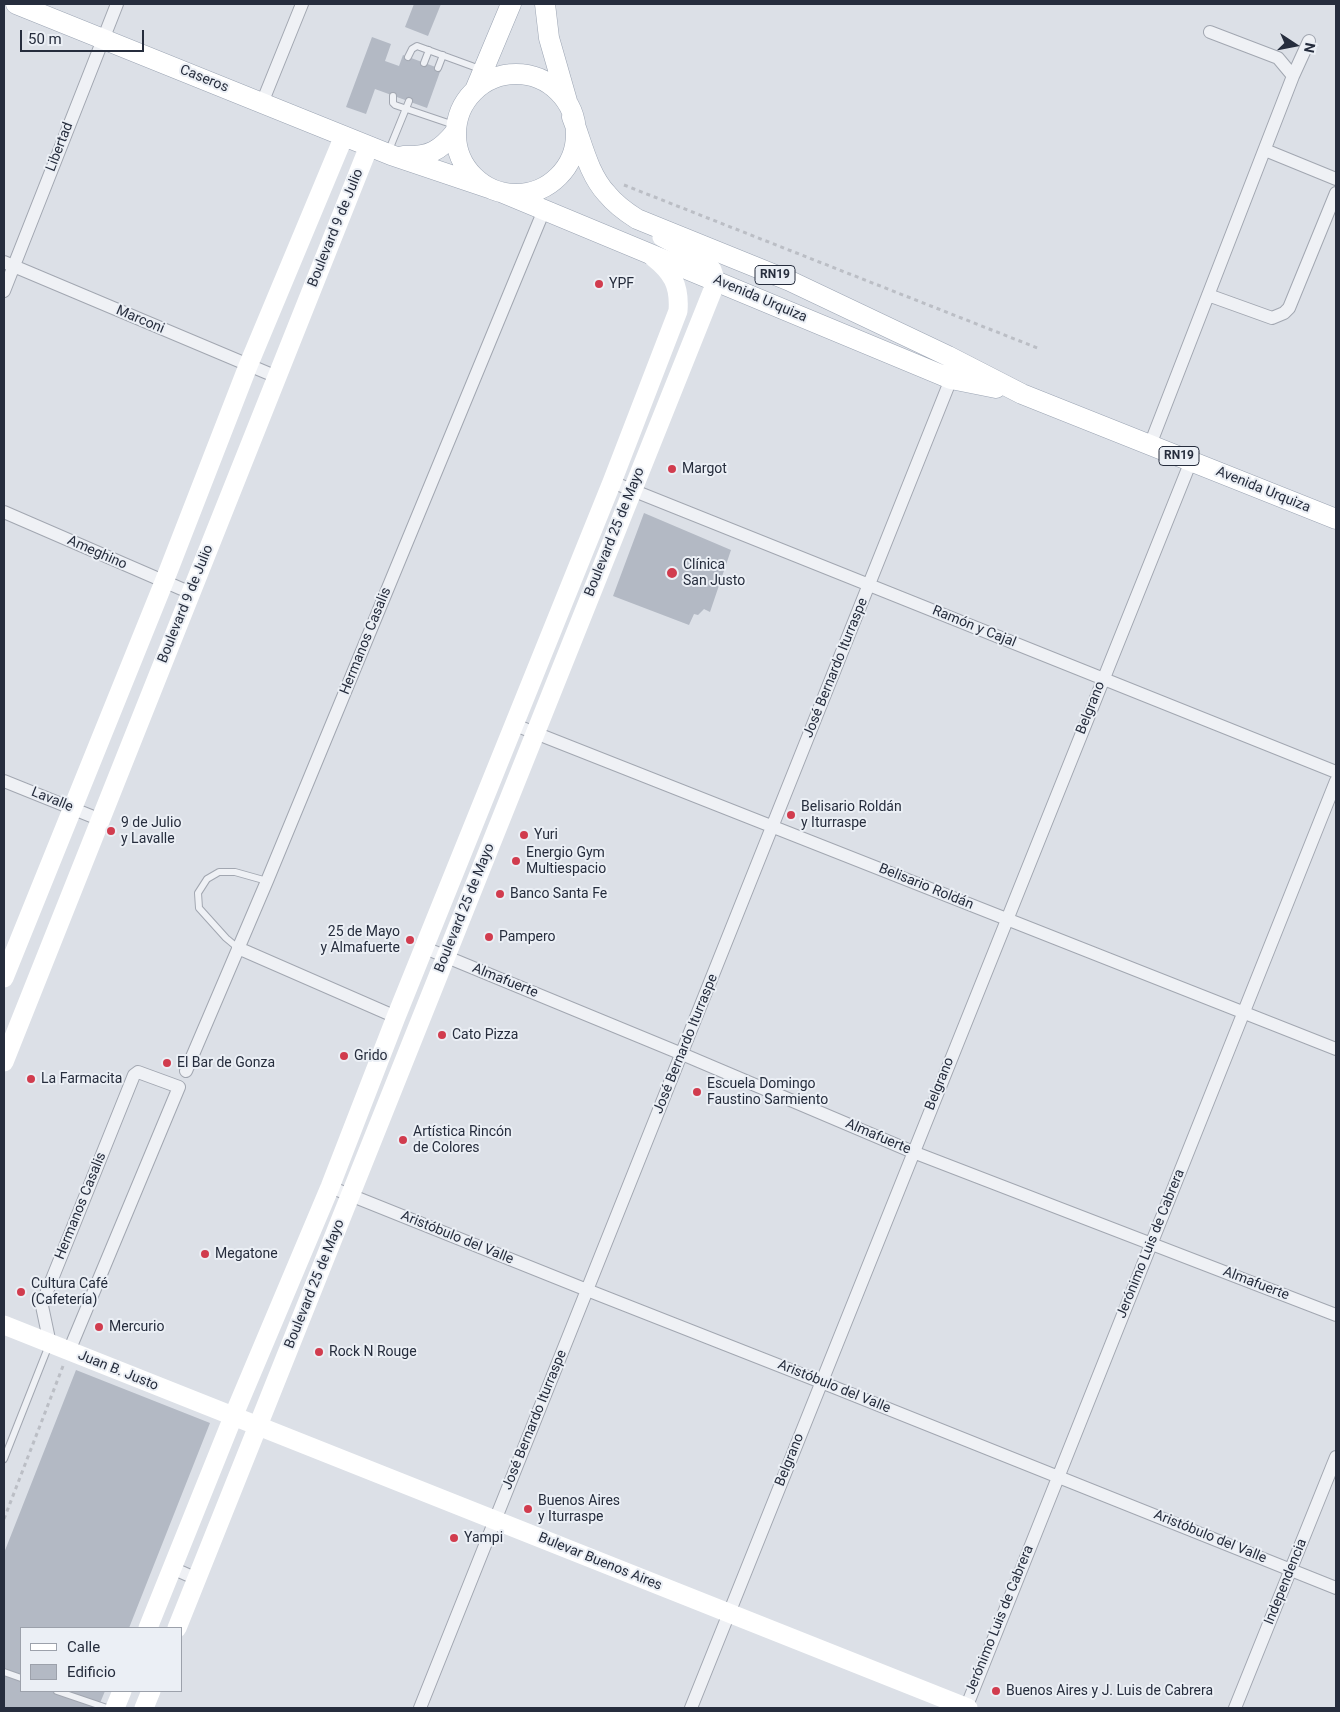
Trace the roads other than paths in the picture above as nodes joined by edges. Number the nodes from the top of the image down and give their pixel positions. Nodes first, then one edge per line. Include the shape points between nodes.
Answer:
1 (16, 4) edge
2 (117, 4) edge
3 (302, 4) edge
4 (511, 4) edge
5 (545, 4) edge
6 (1210, 32) dead end
7 (102, 38) junction
8 (1309, 41) dead end
9 (429, 50) junction
10 (443, 55) junction
11 (408, 57) dead end
12 (424, 63) dead end
13 (438, 68) dead end
14 (484, 70) junction
15 (1293, 76) junction
16 (475, 90) junction
17 (394, 96) dead end
18 (409, 101) dead end
19 (262, 103) junction
20 (424, 106) dead end
21 (406, 108) junction
22 (571, 112) junction
23 (421, 114) junction
24 (456, 128) junction
25 (344, 136) junction
26 (369, 146) junction
27 (1264, 150) junction
28 (390, 154) junction
29 (1336, 179) edge
30 (497, 191) junction
31 (1336, 193) edge
32 (544, 210) junction
33 (640, 220) junction
34 (644, 251) junction
35 (9, 264) edge
36 (716, 282) junction
37 (4, 291) edge
38 (1208, 295) junction
39 (248, 366) junction
40 (277, 376) junction
41 (951, 379) junction
42 (1022, 394) junction
43 (1150, 445) junction
44 (1191, 461) junction
45 (612, 482) junction
46 (632, 490) junction
47 (4, 512) edge
48 (1336, 519) edge
49 (164, 582) junction
50 (870, 585) junction
51 (191, 593) junction
52 (1103, 678) junction
53 (515, 725) junction
54 (535, 732) junction
55 (1336, 772) edge
56 (1336, 780) edge
57 (4, 781) edge
58 (72, 808) junction
59 (100, 820) junction
60 (773, 826) junction
61 (267, 881) junction
62 (1007, 919) junction
63 (238, 948) junction
64 (425, 948) junction
65 (446, 957) junction
66 (4, 978) edge
67 (1244, 1012) junction
68 (396, 1017) junction
69 (7, 1042) edge
70 (1336, 1049) edge
71 (682, 1054) junction
72 (4, 1062) edge
73 (186, 1071) dead end
74 (913, 1152) junction
75 (330, 1187) junction
76 (350, 1196) junction
77 (1151, 1244) junction
78 (587, 1290) junction
79 (1336, 1314) edge
80 (4, 1325) edge
81 (50, 1344) junction
82 (69, 1351) junction
83 (822, 1382) junction
84 (233, 1417) junction
85 (258, 1427) junction
86 (1336, 1456) edge
87 (4, 1459) edge
88 (1057, 1476) junction
89 (495, 1521) junction
90 (172, 1568) junction
91 (1291, 1570) junction
92 (197, 1579) junction
93 (1336, 1588) edge
94 (729, 1613) junction
95 (148, 1627) edge
96 (177, 1627) edge
97 (4, 1672) edge
98 (20, 1678) edge
99 (60, 1692) edge
100 (122, 1692) edge
101 (151, 1692) edge
102 (107, 1708) edge
103 (115, 1708) edge
104 (144, 1708) edge
105 (420, 1708) edge
106 (691, 1708) edge
107 (967, 1708) edge
108 (1235, 1708) edge

1 - 7 main road, Caseros
2 - 7 street, Libertad
3 - 19 street
4 - 14 main road, RN19
5 - 22 main road, RN19 via 553,55
6 - 15 street via 1278,58
7 - 19 main road, Caseros
7 - 35 street, Libertad
8 - 15 street
9 - 10 lane
9 - 11 lane via 414,46
9 - 12 lane
10 - 13 lane
10 - 14 lane
14 - 16 main road, RN19
15 - 27 street
16 - 22 main road, RN19 via 499,77 526,75 551,86
16 - 24 main road, RN19 via 464,104
17 - 21 lane via 393,103
18 - 21 lane
19 - 25 main road, Caseros
20 - 23 lane
21 - 23 lane
21 - 28 lane
22 - 30 main road, RN19 via 574,145 562,172 548,184 530,192 511,194
22 - 33 main road, Avenida Urquiza / RN19 via 601,187 624,210
23 - 24 lane
24 - 28 main road, Caseros via 436,151 423,155
24 - 30 main road, RN19 via 458,149 465,166 477,180
25 - 26 main road, Caseros
25 - 39 main road, Boulevard 9 de Julio
26 - 28 main road, Caseros
26 - 40 main road, Boulevard 9 de Julio
27 - 29 street
27 - 38 street
28 - 30 main road, Caseros
30 - 32 main road, Avenida Urquiza / RN19
31 - 38 street via 1289,308 1284,313 1272,318
32 - 34 main road, Avenida Urquiza / RN19
32 - 61 street, Hermanos Casalis
33 - 36 main road via 664,239 704,260
33 - 42 main road, Avenida Urquiza / RN19 via 797,284
34 - 36 main road, Avenida Urquiza / RN19
34 - 45 main road, Boulevard 25 de Mayo via 671,272 679,298 678,310
35 - 37 street, Libertad
35 - 39 street, Marconi
36 - 41 main road, Avenida Urquiza / RN19
36 - 46 main road, Boulevard 25 de Mayo
38 - 43 street
39 - 40 street, Marconi
39 - 49 main road, Boulevard 9 de Julio
40 - 51 main road, Boulevard 9 de Julio
41 - 42 main road, Avenida Urquiza / RN19
41 - 50 street, José Bernardo Iturraspe
42 - 43 main road, Avenida Urquiza / RN19
43 - 44 main road, Avenida Urquiza / RN19
44 - 48 main road, Avenida Urquiza / RN19
44 - 52 street, Belgrano
45 - 46 street, Ramón y Cajal
45 - 53 main road, Boulevard 25 de Mayo
46 - 50 street, Ramón y Cajal
46 - 54 main road, Boulevard 25 de Mayo
47 - 49 street, Ameghino
49 - 51 street, Ameghino
49 - 58 main road, Boulevard 9 de Julio
50 - 52 street, Ramón y Cajal
50 - 60 street, José Bernardo Iturraspe
51 - 59 main road, Boulevard 9 de Julio
52 - 55 street, Ramón y Cajal
52 - 62 street, Belgrano
53 - 54 street, Belisario Roldán
53 - 64 main road, Boulevard 25 de Mayo
54 - 60 street, Belisario Roldán
54 - 65 main road, Boulevard 25 de Mayo
56 - 67 street, Jerónimo Luis de Cabrera
57 - 58 street, Lavalle
58 - 59 street, Lavalle
58 - 66 main road, Boulevard 9 de Julio
59 - 69 main road, Boulevard 9 de Julio
60 - 62 street, Belisario Roldán
60 - 71 street, José Bernardo Iturraspe
61 - 63 street, Hermanos Casalis
61 - 63 lane via 235,872 219,872 207,878 198,893 199,908
62 - 67 street, Belisario Roldán
62 - 74 street, Belgrano
63 - 68 street
63 - 73 street, Hermanos Casalis
64 - 65 street, Almafuerte
64 - 68 main road, Boulevard 25 de Mayo
65 - 71 street, Almafuerte
65 - 76 main road, Boulevard 25 de Mayo
67 - 70 street, Belisario Roldán
67 - 77 street, Jerónimo Luis de Cabrera
68 - 75 main road, Boulevard 25 de Mayo
69 - 72 main road, Boulevard 9 de Julio
71 - 74 street, Almafuerte
71 - 78 street, José Bernardo Iturraspe
74 - 77 street, Almafuerte
74 - 83 street, Belgrano
75 - 76 street, Aristóbulo del Valle
75 - 84 main road, Boulevard 25 de Mayo
76 - 78 street, Aristóbulo del Valle
76 - 85 main road, Boulevard 25 de Mayo
77 - 79 street, Almafuerte
77 - 88 street, Jerónimo Luis de Cabrera
78 - 83 street, Aristóbulo del Valle
78 - 89 street, José Bernardo Iturraspe
80 - 81 main road, Juan B. Justo
81 - 82 main road, Juan B. Justo
81 - 82 street, Hermanos Casalis via 42,1306 134,1075 138,1072 179,1087
81 - 87 lane
82 - 84 main road, Juan B. Justo
83 - 88 street, Aristóbulo del Valle
83 - 94 street, Belgrano
84 - 85 main road, Bulevar Buenos Aires
84 - 90 main road, Boulevard 25 de Mayo
85 - 89 main road, Bulevar Buenos Aires
85 - 92 main road, Boulevard 25 de Mayo
86 - 91 street, Independencia
88 - 91 street, Aristóbulo del Valle
88 - 107 street, Jerónimo Luis de Cabrera
89 - 94 main road, Bulevar Buenos Aires
89 - 105 street, José Bernardo Iturraspe
90 - 92 street
90 - 95 main road, Boulevard 25 de Mayo
91 - 93 street, Aristóbulo del Valle
91 - 108 street, Independencia
92 - 96 main road, Boulevard 25 de Mayo
94 - 106 street, Belgrano
94 - 107 main road, Bulevar Buenos Aires
97 - 98 lane
99 - 102 lane
100 - 103 main road
101 - 104 main road

